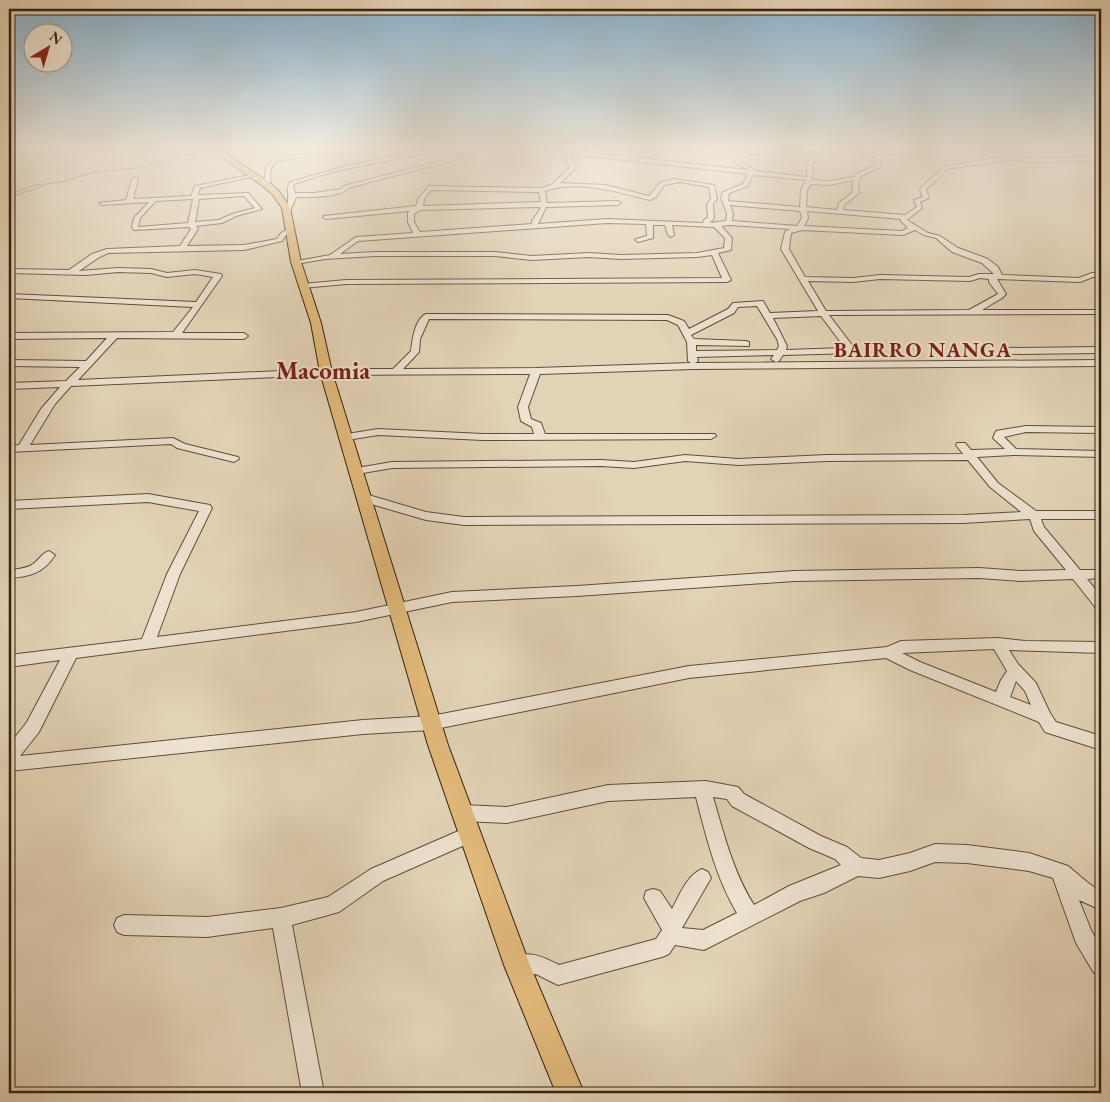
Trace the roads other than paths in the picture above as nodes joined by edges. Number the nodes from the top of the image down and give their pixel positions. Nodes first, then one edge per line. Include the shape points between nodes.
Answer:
1 (171, 198) edge
2 (194, 198) edge
3 (250, 198) edge
4 (280, 198) edge
5 (292, 198) edge
6 (421, 198) edge
7 (543, 198) edge
8 (603, 198) edge
9 (714, 198) edge
10 (724, 198) edge
11 (804, 198) edge
12 (849, 198) edge
13 (925, 198) edge
14 (155, 200) junction
15 (129, 201) joint
16 (102, 203) dead end
17 (726, 203) junction
18 (593, 204) junction
19 (618, 204) dead end
20 (542, 205) junction
21 (419, 208) junction
22 (803, 210) junction
23 (840, 212) junction
24 (287, 213) junction
25 (326, 217) dead end
26 (906, 217) junction
27 (591, 222) junction
28 (729, 222) junction
29 (651, 223) junction
30 (668, 223) junction
31 (707, 223) junction
32 (192, 225) junction
33 (716, 225) junction
34 (535, 226) junction
35 (911, 226) junction
36 (801, 227) junction
37 (290, 230) junction
38 (418, 235) junction
39 (671, 235) dead end
40 (638, 240) dead end
41 (182, 248) junction
42 (714, 252) junction
43 (331, 257) junction
44 (296, 262) junction
45 (9, 271) edge
46 (70, 273) junction
47 (1101, 275) edge
48 (993, 277) junction
49 (802, 279) junction
50 (303, 286) junction
51 (9, 296) edge
52 (198, 305) junction
53 (1101, 312) edge
54 (823, 313) junction
55 (968, 313) junction
56 (767, 316) junction
57 (9, 336) edge
58 (114, 336) junction
59 (175, 336) junction
60 (244, 336) dead end
61 (688, 338) junction
62 (746, 344) dead end
63 (1101, 350) edge
64 (1004, 351) dead end
65 (1024, 351) junction
66 (780, 352) junction
67 (692, 354) junction
68 (9, 363) edge
69 (1101, 363) edge
70 (88, 364) junction
71 (1034, 364) junction
72 (694, 366) junction
73 (773, 366) junction
74 (536, 371) junction
75 (326, 372) junction
76 (395, 372) junction
77 (66, 384) junction
78 (9, 386) edge
79 (1101, 430) edge
80 (540, 436) junction
81 (711, 436) dead end
82 (347, 437) junction
83 (962, 445) dead end
84 (9, 449) edge
85 (22, 449) junction
86 (1012, 452) junction
87 (1101, 454) edge
88 (972, 457) junction
89 (234, 459) dead end
90 (357, 471) junction
91 (365, 498) junction
92 (9, 505) edge
93 (1033, 514) junction
94 (1101, 515) edge
95 (49, 555) dead end
96 (9, 574) edge
97 (1077, 574) junction
98 (1101, 574) edge
99 (1101, 605) edge
100 (398, 610) junction
101 (148, 643) junction
102 (998, 643) junction
103 (1101, 647) edge
104 (888, 652) junction
105 (71, 653) junction
106 (9, 661) edge
107 (1016, 671) junction
108 (1001, 700) junction
109 (1044, 717) junction
110 (431, 722) junction
111 (1101, 744) edge
112 (9, 757) edge
113 (9, 764) edge
114 (702, 789) junction
115 (463, 813) junction
116 (470, 834) junction
117 (857, 867) junction
118 (1062, 872) junction
119 (702, 878) dead end
120 (653, 898) dead end
121 (1101, 901) edge
122 (750, 916) junction
123 (281, 918) junction
124 (124, 925) dead end
125 (673, 932) junction
126 (517, 965) junction
127 (1101, 966) edge
128 (313, 1093) edge
129 (570, 1093) edge

1 - 14 street
2 - 32 street
3 - 32 street via 258,209 220,222
4 - 24 main road
5 - 24 street
6 - 21 street
7 - 20 street
8 - 18 street
9 - 31 street
10 - 17 street
11 - 22 street
12 - 23 street via 842,204
13 - 26 street via 916,201 920,207
14 - 15 street
14 - 32 street via 137,218 136,229
15 - 16 street
17 - 22 street
17 - 28 street
18 - 19 street
18 - 20 street
18 - 27 street
20 - 21 street
20 - 34 street via 544,208
21 - 25 street
21 - 38 street via 411,213 411,222
22 - 23 street
22 - 36 street via 805,218
23 - 26 street
24 - 37 main road
26 - 35 street via 903,220
27 - 29 street
27 - 34 street
28 - 33 street
28 - 36 street
29 - 30 street
29 - 40 street via 651,237
30 - 31 street
30 - 39 street
31 - 33 street
32 - 41 street via 194,230
33 - 42 street via 729,238 727,250
34 - 38 street
35 - 36 street via 909,232 903,233
35 - 48 street via 938,237 955,250 985,261 998,275
36 - 49 street via 788,232 785,249
37 - 41 street via 280,240 270,243 244,247
37 - 44 main road
38 - 43 street via 356,239
41 - 46 street via 107,251
42 - 43 street via 621,257 532,258 495,254
42 - 50 street via 727,280 346,282
43 - 44 street
44 - 50 main road
45 - 46 street
46 - 52 street via 118,270 167,275 195,272 218,276
47 - 48 street via 1080,280
48 - 49 street
48 - 55 street via 1002,294 1000,298
49 - 54 street
50 - 75 main road via 316,323
51 - 52 street
52 - 59 street
53 - 55 street
54 - 55 street
54 - 56 street
54 - 66 street via 852,351
56 - 61 street via 760,303 736,305
56 - 66 street via 782,339
57 - 58 street
58 - 59 street
58 - 70 street
59 - 60 street
61 - 62 street
61 - 67 street
61 - 76 street via 681,323 657,316 426,316 416,340 415,352
63 - 65 street
64 - 65 street
65 - 71 street
66 - 67 street
66 - 73 street
67 - 72 street
68 - 70 street
69 - 71 street
70 - 77 street
71 - 73 street
72 - 73 street
72 - 74 street
74 - 76 street
74 - 80 street via 522,407 526,421 537,426
75 - 76 street
75 - 77 street
75 - 82 main road
77 - 78 street
77 - 85 street
79 - 86 street via 1000,432 998,438
80 - 81 street
80 - 82 street via 378,432
82 - 90 main road
83 - 88 street
84 - 85 street
85 - 89 street via 173,441 181,446
86 - 87 street
86 - 88 street via 974,453
88 - 90 street via 739,462 686,458 634,465 392,465
88 - 93 street via 994,485
90 - 91 main road
91 - 93 street via 441,521 464,522 963,519
91 - 100 main road
92 - 101 street via 148,498 206,508 158,608
93 - 94 street
93 - 97 street via 1038,528
95 - 96 street via 37,569
97 - 98 street
97 - 99 street
97 - 100 street via 794,576 452,597
100 - 101 street
100 - 110 main road
101 - 105 street
102 - 103 street
102 - 104 street via 901,647
102 - 107 street
104 - 108 street
104 - 110 street via 689,672
105 - 106 street
105 - 112 street via 33,727
107 - 108 street via 1006,684
107 - 109 street via 1031,687
108 - 109 street
109 - 111 street via 1051,727
110 - 113 street
110 - 115 main road
114 - 115 street via 608,793 507,815
114 - 117 street via 732,792 738,800 841,853
114 - 122 street via 719,849 738,897
115 - 116 main road
116 - 123 street via 377,875 332,905
116 - 126 main road
117 - 118 street via 879,869 935,853 1029,862
117 - 122 street
118 - 121 street via 1077,887
118 - 127 street via 1083,936
119 - 125 street via 688,895
120 - 125 street
122 - 125 street via 704,940
123 - 124 street via 207,927
123 - 128 street
125 - 126 street via 662,946 558,975 536,964
126 - 129 main road

